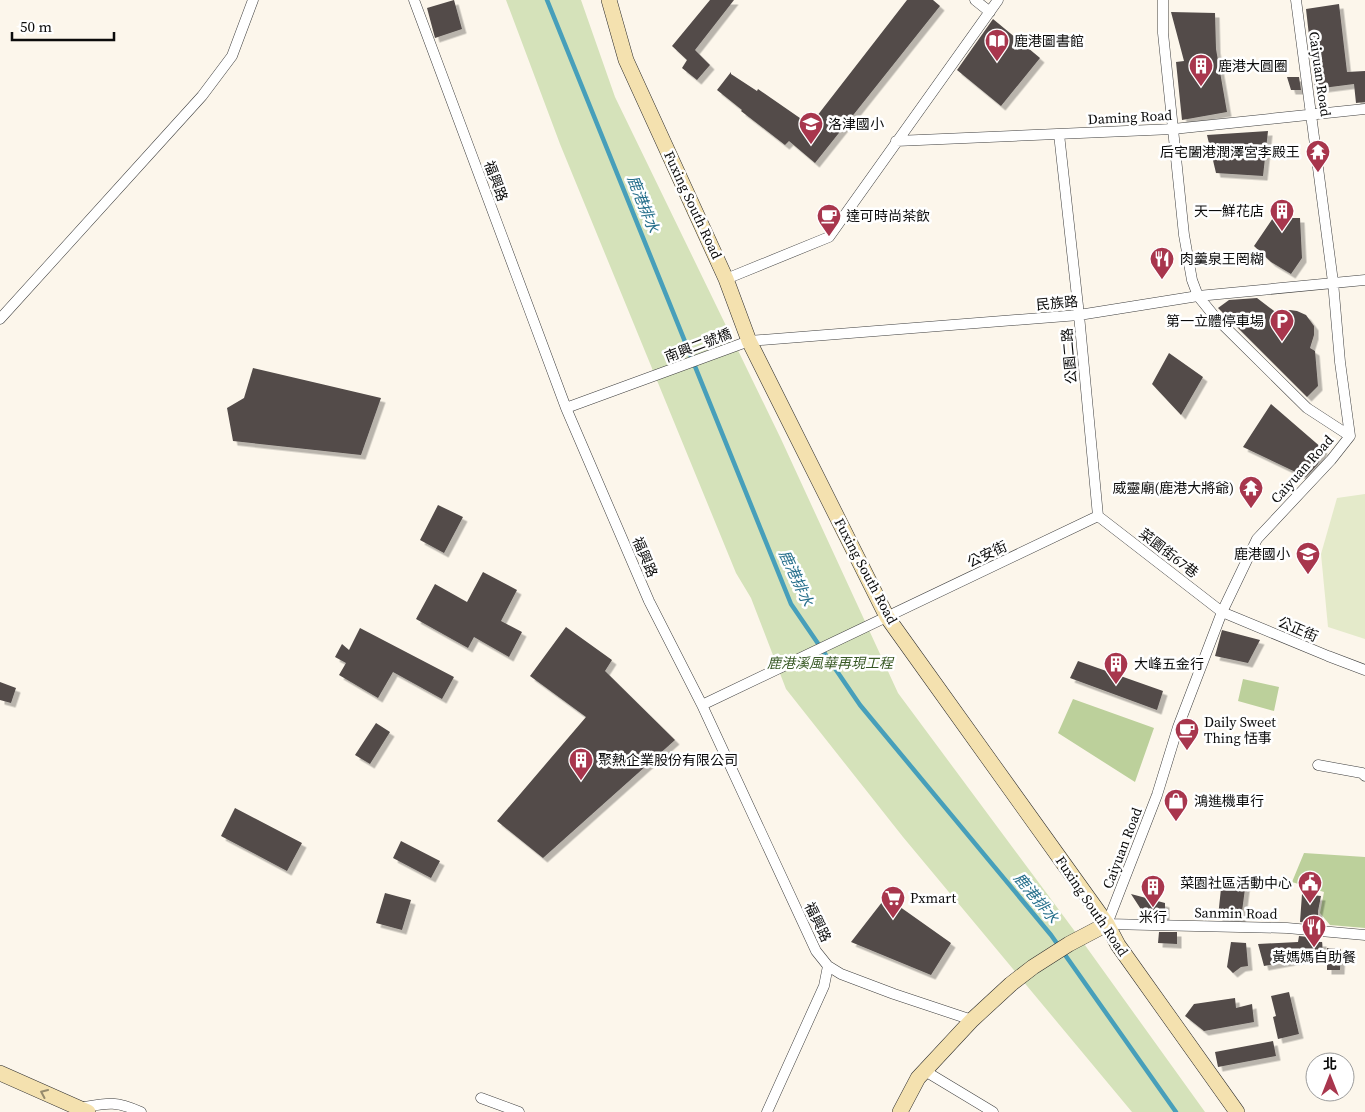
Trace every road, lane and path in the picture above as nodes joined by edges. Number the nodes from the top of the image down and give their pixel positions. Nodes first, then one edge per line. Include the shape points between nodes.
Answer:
1 (253, 0) edge
2 (414, 0) edge
3 (609, 0) edge
4 (975, 0) edge
5 (998, 0) edge
6 (1163, 0) edge
7 (1296, 0) edge
8 (990, 12) junction
9 (1365, 109) edge
10 (1311, 113) junction
11 (1173, 129) junction
12 (1059, 134) junction
13 (896, 141) junction
14 (726, 278) junction
15 (1365, 280) edge
16 (1333, 282) junction
17 (1198, 296) junction
18 (1079, 315) junction
19 (0, 319) edge
20 (749, 341) junction
21 (566, 408) junction
22 (1350, 436) junction
23 (1098, 516) junction
24 (1222, 612) junction
25 (887, 617) junction
26 (1365, 670) edge
27 (702, 705) junction
28 (1318, 765) dead end
29 (1365, 776) edge
30 (1107, 924) junction
31 (1365, 935) edge
32 (828, 966) junction
33 (972, 1020) junction
34 (925, 1071) junction
35 (0, 1073) edge
36 (480, 1098) dead end
37 (84, 1110) edge
38 (141, 1112) edge
39 (519, 1112) edge
40 (767, 1112) edge
41 (900, 1112) edge
42 (993, 1112) edge
43 (1237, 1112) edge

1 - 19 street via 232,56 202,96
2 - 21 street, 福興路
3 - 14 street, Fuxing South Road via 626,60
4 - 8 street
5 - 8 street
6 - 11 street via 1163,33
7 - 10 street, Caiyuan Road
8 - 13 street
9 - 10 street, Daming Road
10 - 11 street, Daming Road
10 - 16 street, Caiyuan Road
11 - 12 street, Daming Road
11 - 17 street via 1184,235
12 - 13 street, Daming Road
12 - 18 street, 公園二路
13 - 14 street via 829,237
14 - 20 street, Fuxing South Road
15 - 16 street, 民族路
16 - 17 street, 民族路
16 - 22 street, Caiyuan Road
17 - 18 street, 民族路
17 - 22 street via 1307,408
18 - 20 street, 民族路
18 - 23 street, 公園二路
20 - 21 street, 南興二號橋
20 - 25 street, Fuxing South Road
21 - 27 street, 福興路 via 649,600
22 - 24 street, Caiyuan Road via 1257,539
23 - 24 street, 菜園街67巷
23 - 25 street, 公安街
24 - 26 street, 公正街
24 - 30 street, Caiyuan Road
25 - 27 street, 公安街
25 - 30 street, Fuxing South Road
27 - 32 street, 福興路 via 816,951
28 - 29 street via 1362,772
30 - 31 street, Sanmin Road via 1287,928
30 - 33 street via 1034,967
30 - 43 street, Fuxing South Road via 1118,945
32 - 33 street, 福興路 via 894,994
32 - 40 street via 824,986
33 - 34 street
34 - 41 street
34 - 42 street
37 -> 35 street
36 - 39 street
37 - 38 street via 112,1102

